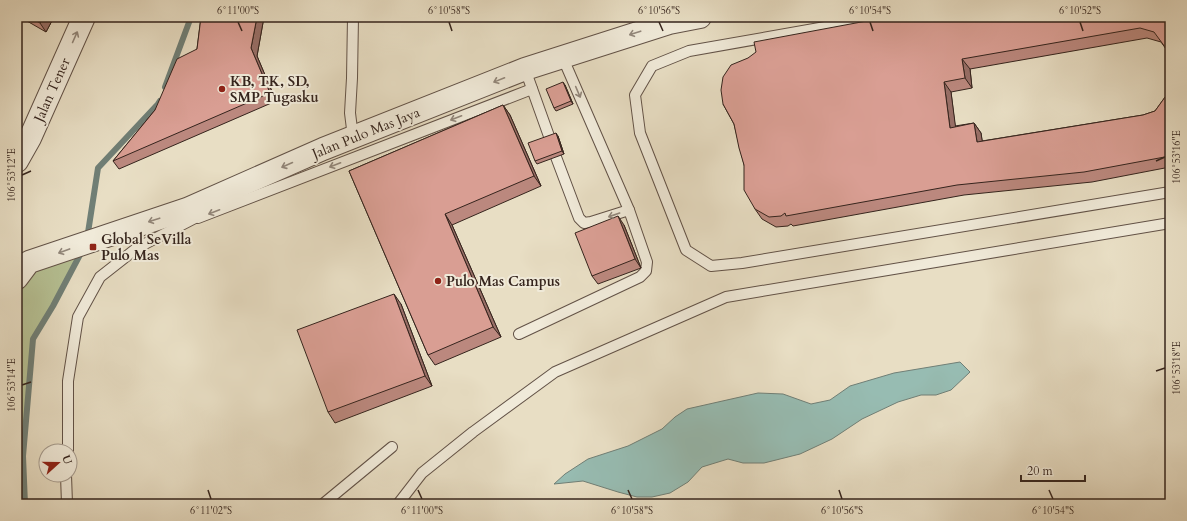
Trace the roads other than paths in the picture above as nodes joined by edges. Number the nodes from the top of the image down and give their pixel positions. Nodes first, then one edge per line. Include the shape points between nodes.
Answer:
1 (84, 17) edge
2 (353, 17) edge
3 (700, 17) edge
4 (882, 17) edge
5 (562, 56) junction
6 (528, 79) junction
7 (353, 137) junction
8 (550, 139) edge
9 (556, 157) edge
10 (17, 161) edge
11 (1170, 192) edge
12 (629, 210) junction
13 (191, 214) junction
14 (1170, 223) edge
15 (25, 264) edge
16 (519, 334) dead end
17 (68, 443) edge
18 (392, 447) dead end
19 (66, 483) edge
20 (67, 504) edge
21 (323, 504) edge
22 (398, 504) edge

10 -> 1 street, Jalan Tener via 30,138
2 - 7 lane via 350,113
3 -> 5 street, Jalan Pulo Mas Jaya via 669,23
4 - 11 lane via 689,51 652,66 635,95 640,133 686,250 711,266
5 - 6 street, Jalan Pulo Mas Jaya
5 -> 12 lane
6 -> 7 street, Jalan Pulo Mas Jaya
6 - 8 lane
6 -> 13 lane
7 -> 13 street, Jalan Pulo Mas Jaya via 323,149
12 -> 9 lane via 584,223 579,218
12 - 16 lane via 647,262 646,271 640,277
13 -> 15 street, Jalan Pulo Mas Jaya via 92,240
13 - 17 lane via 137,248 100,277 78,317 68,381
14 - 22 lane via 726,297 555,372 422,473
18 - 21 lane
19 - 20 lane

